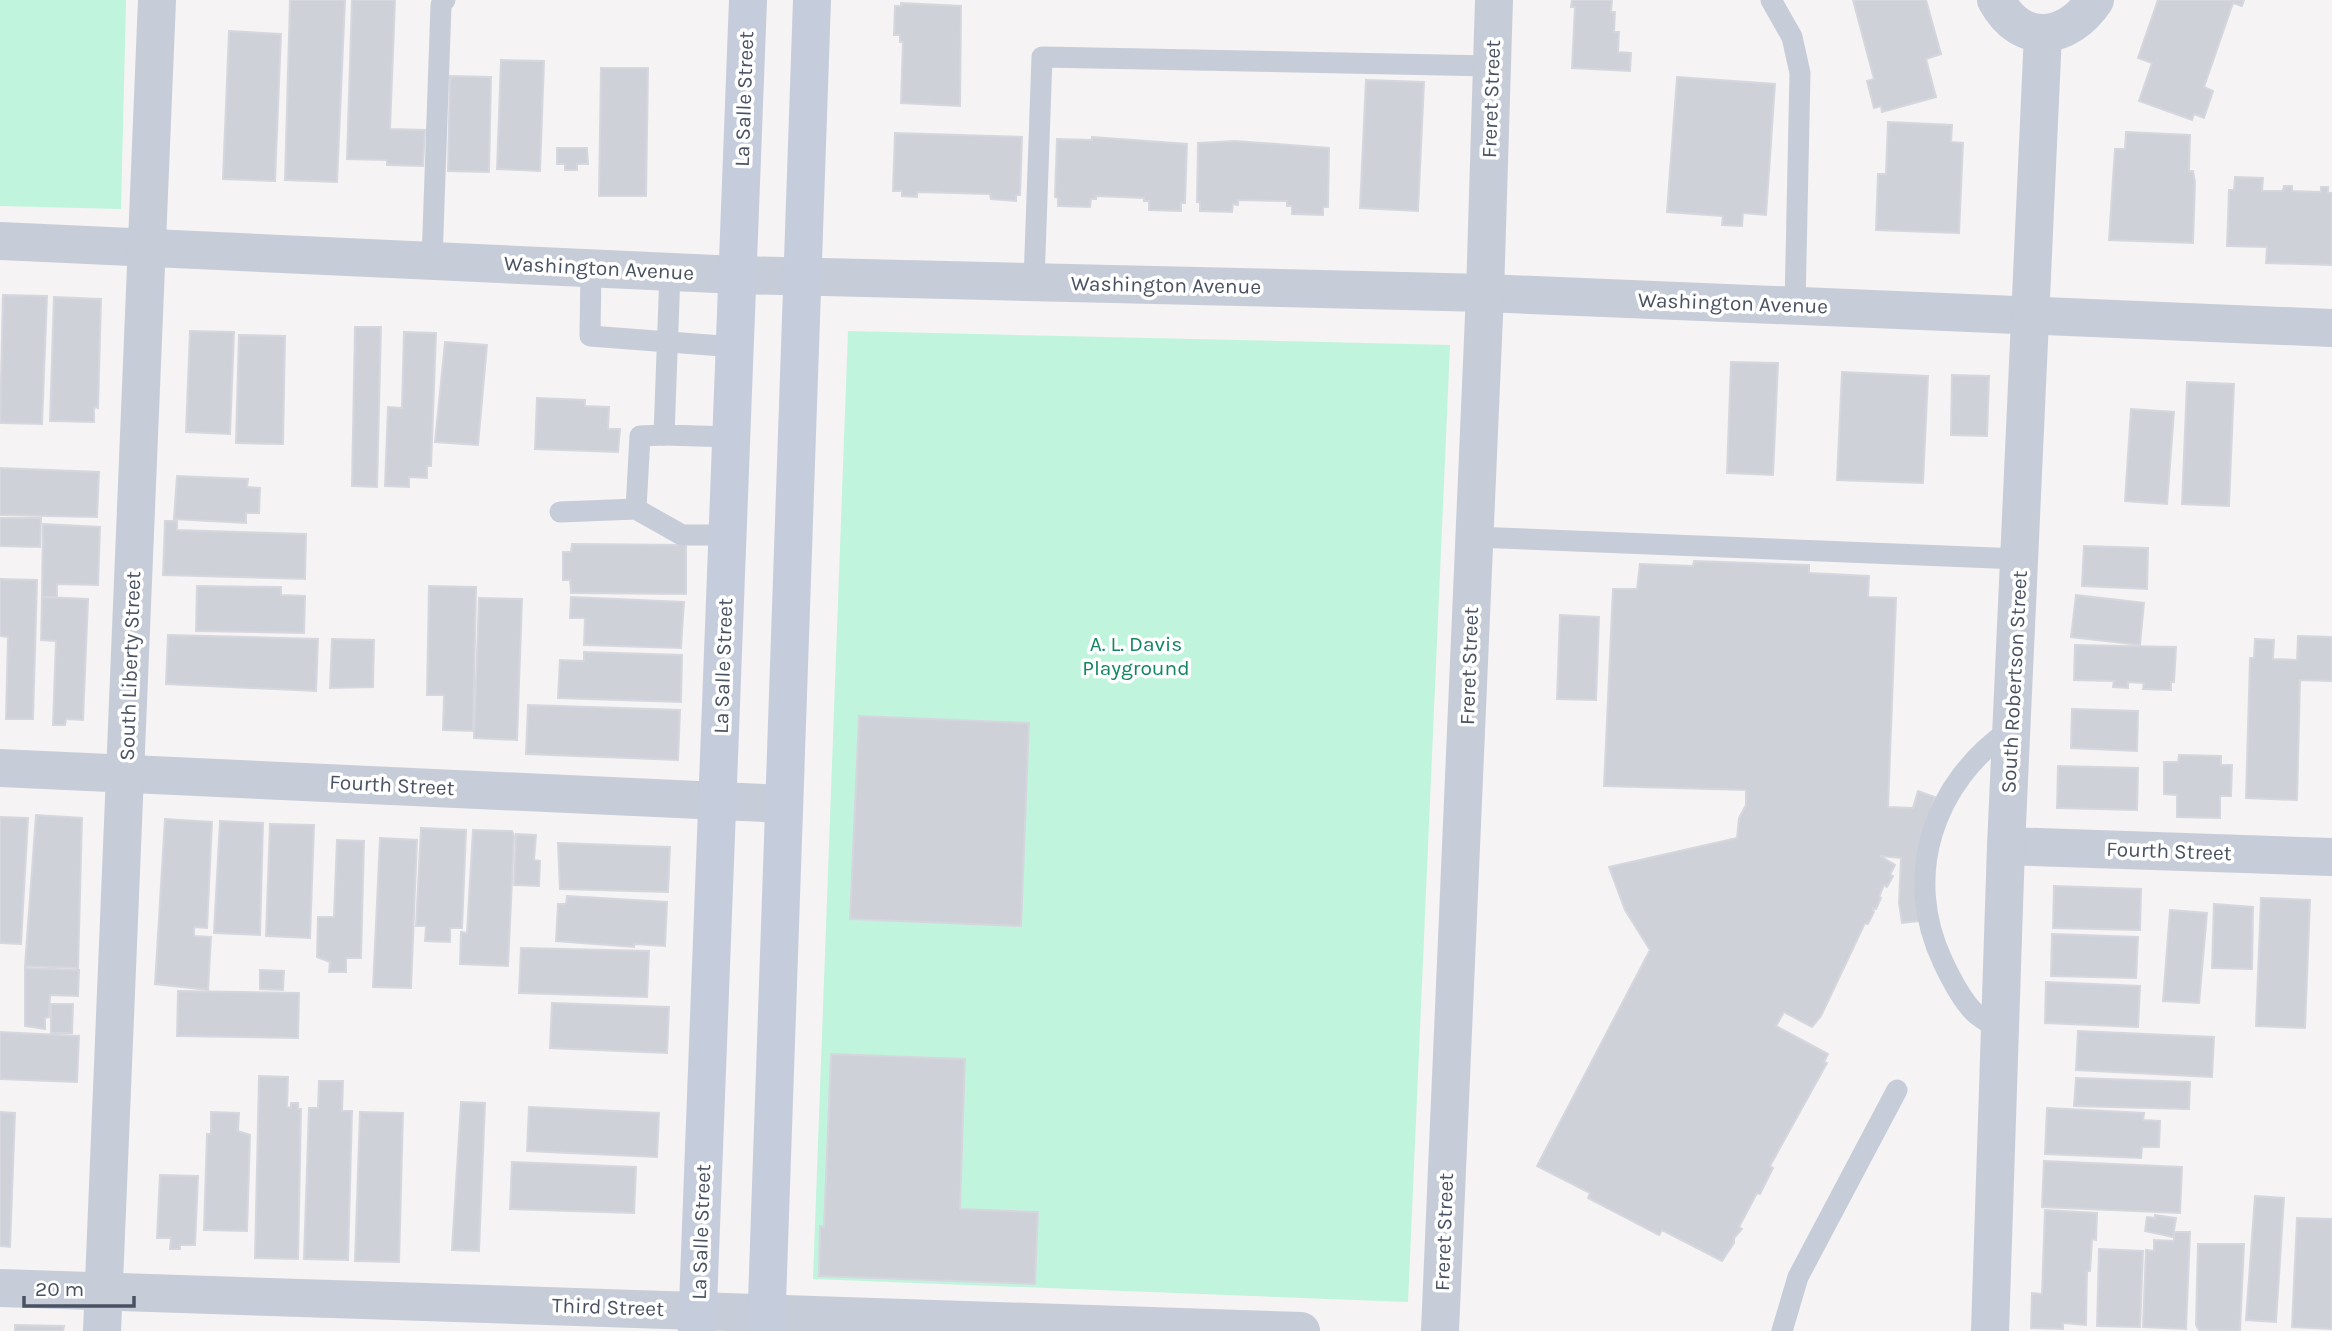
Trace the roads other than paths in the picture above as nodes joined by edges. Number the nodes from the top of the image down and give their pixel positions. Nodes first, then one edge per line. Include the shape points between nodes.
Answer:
1 (157, 0) edge
2 (445, 0) edge
3 (748, 0) edge
4 (812, 0) edge
5 (1494, 0) edge
6 (1771, 0) edge
7 (1996, 0) edge
8 (2095, 0) edge
9 (2043, 34) junction
10 (1491, 66) junction
11 (0, 240) edge
12 (147, 247) junction
13 (432, 261) junction
14 (591, 268) junction
15 (670, 272) junction
16 (738, 275) junction
17 (803, 276) junction
18 (1034, 282) junction
19 (1485, 293) junction
20 (1795, 306) junction
21 (2030, 315) junction
22 (2332, 328) edge
23 (666, 341) junction
24 (734, 347) junction
25 (664, 436) junction
26 (732, 437) junction
27 (636, 509) junction
28 (560, 512) dead end
29 (728, 535) junction
30 (1474, 537) junction
31 (2019, 559) junction
32 (2011, 729) junction
33 (0, 768) edge
34 (126, 773) junction
35 (718, 800) junction
36 (784, 804) junction
37 (2006, 846) junction
38 (2332, 857) edge
39 (2000, 1030) junction
40 (1897, 1090) dead end
41 (0, 1288) edge
42 (104, 1293) junction
43 (697, 1320) edge
44 (766, 1321) edge
45 (102, 1331) edge
46 (1301, 1331) edge
47 (1440, 1331) edge
48 (1782, 1331) edge
49 (1990, 1331) edge

1 - 12 street, South Liberty Street
2 - 13 lane via 441,5
3 - 16 street, La Salle Street
4 - 17 street
5 - 10 street, Freret Street
6 - 20 lane via 1792,37 1800,73
7 - 9 street via 2014,22
8 - 9 street via 2083,18 2067,30
9 - 21 street, South Robertson Street
10 - 18 lane via 1042,57
10 - 19 street, Freret Street
11 - 12 street, Washington Avenue
12 - 13 street, Washington Avenue
12 - 34 street, South Liberty Street
13 - 14 street, Washington Avenue
14 - 15 street, Washington Avenue
14 - 23 lane via 590,336
15 - 16 street, Washington Avenue
15 - 23 lane
16 - 17 street, Washington Avenue
16 - 24 street, La Salle Street
17 - 18 street, Washington Avenue
17 - 36 street
18 - 19 street, Washington Avenue
19 - 20 street, Washington Avenue
19 - 30 street, Freret Street
20 - 21 street, Washington Avenue
21 - 22 street, Washington Avenue
21 - 31 street, South Robertson Street
23 - 24 lane
23 - 25 lane
24 - 26 street, La Salle Street
25 - 26 lane
25 - 27 lane via 640,436
26 - 29 street, La Salle Street
27 - 28 lane
27 - 29 lane via 682,535
29 - 35 street, La Salle Street
30 - 31 lane
30 - 47 street, Freret Street
31 - 32 street, South Robertson Street
32 - 37 street, South Robertson Street
32 - 39 lane via 1986,746 1943,804 1931,837 1924,897 1931,938 1950,977 1974,1012
33 - 34 street, Fourth Street
34 - 35 street, Fourth Street
34 - 42 street, South Liberty Street
35 - 36 street, Fourth Street
35 - 43 street, La Salle Street
36 - 44 street
37 - 38 street, Fourth Street
37 - 39 street, South Robertson Street
39 - 49 street, South Robertson Street
40 - 48 lane via 1798,1277
41 - 42 street, Third Street
42 - 43 street, Third Street
42 - 45 street, South Liberty Street
43 - 44 street, Third Street
44 - 46 street, Third Street

